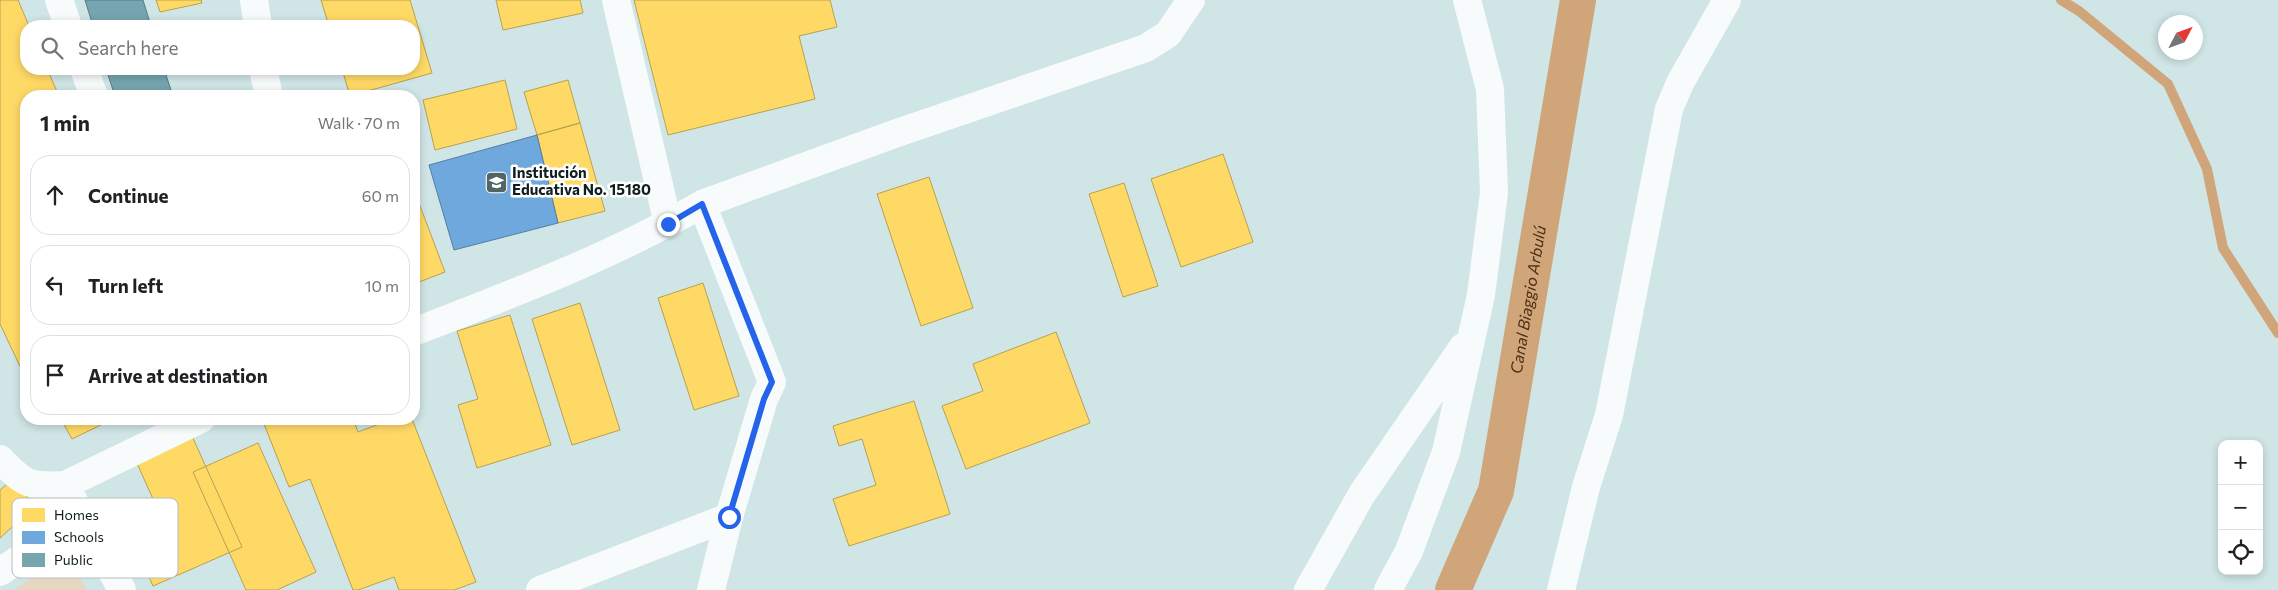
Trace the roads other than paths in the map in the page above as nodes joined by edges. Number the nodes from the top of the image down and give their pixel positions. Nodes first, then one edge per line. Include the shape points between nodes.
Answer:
1 (58, 0) edge
2 (254, 0) edge
3 (616, 0) edge
4 (1191, 0) edge
5 (1467, 0) edge
6 (1727, 0) edge
7 (66, 20) edge
8 (257, 20) edge
9 (86, 75) edge
10 (264, 75) edge
11 (92, 90) edge
12 (268, 90) edge
13 (702, 204) junction
14 (668, 224) junction
15 (420, 330) edge
16 (1473, 331) junction
17 (189, 425) edge
18 (0, 459) edge
19 (65, 485) junction
20 (58, 498) edge
21 (72, 498) edge
22 (729, 517) junction
23 (12, 564) edge
24 (0, 572) edge
25 (115, 578) edge
26 (122, 590) edge
27 (540, 590) edge
28 (711, 590) edge
29 (1308, 590) edge
30 (1388, 590) edge
31 (1561, 590) edge

1 - 7 street
2 - 8 street
3 - 14 street
4 - 13 street via 1168,34 1146,48 896,133
5 - 16 street via 1490,89 1494,193
6 - 31 street via 1680,83 1669,109 1609,415 1586,487
9 - 11 street
10 - 12 street
13 - 14 street
13 - 22 street via 772,382
14 - 15 street via 534,286
16 - 29 street via 1362,494
16 - 30 street via 1446,452 1409,551
17 - 19 street
18 - 19 street via 20,480 43,487
19 - 20 street
19 - 21 street
22 - 27 street
22 - 28 street
23 - 24 street
25 - 26 street

